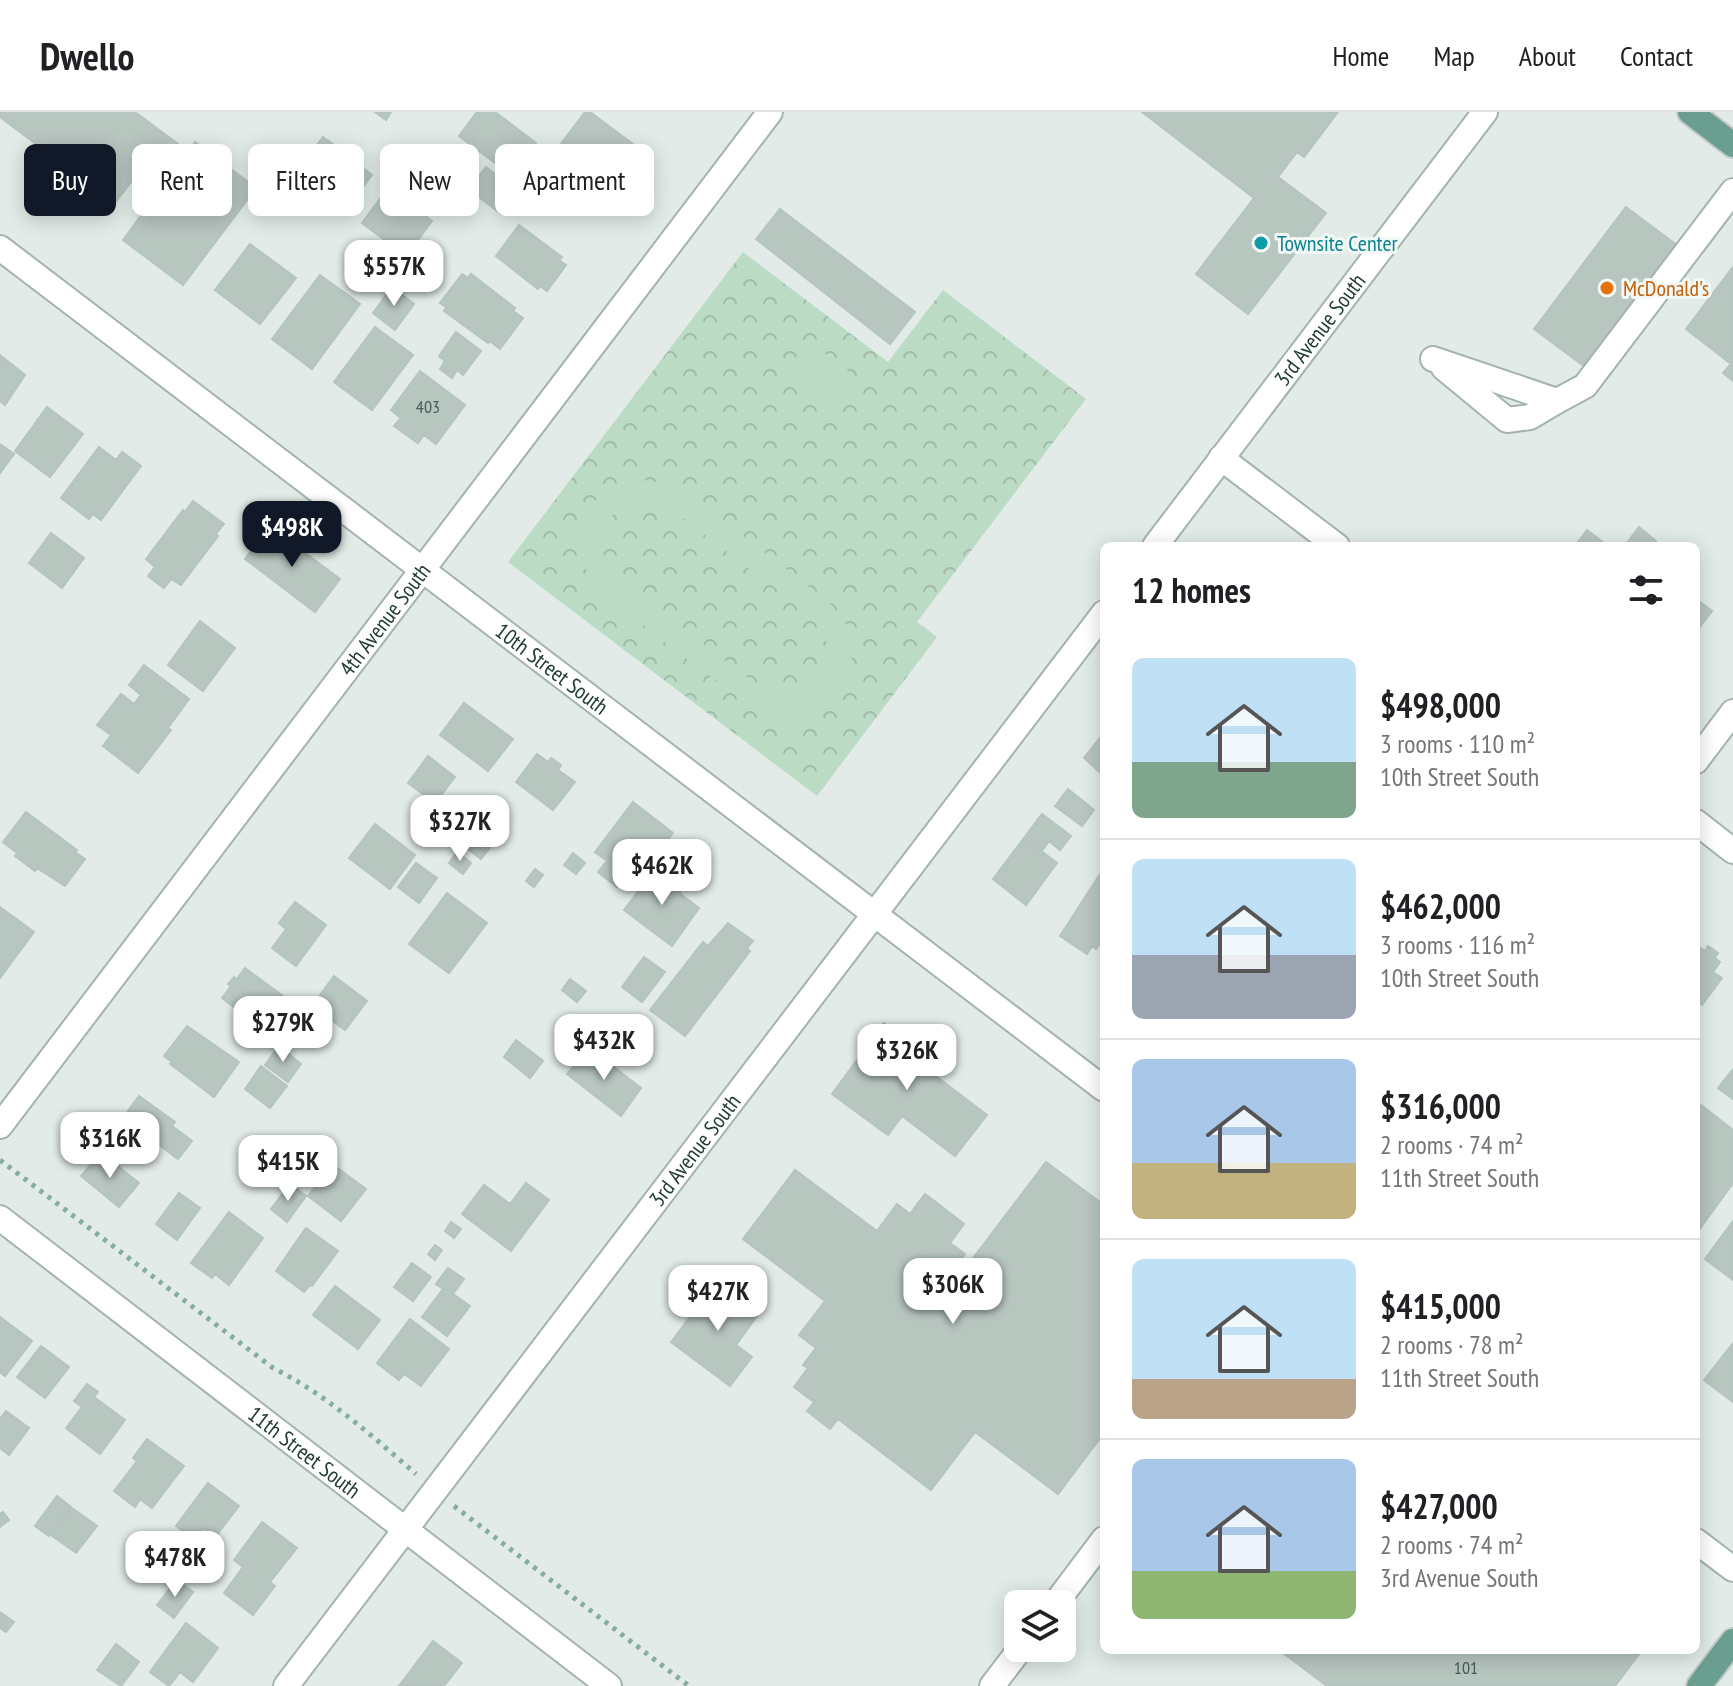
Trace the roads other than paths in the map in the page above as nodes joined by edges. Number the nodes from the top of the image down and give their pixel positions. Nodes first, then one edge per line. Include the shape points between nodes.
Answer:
1 (1485, 112) edge
2 (1690, 112) edge
3 (767, 113) edge
4 (1733, 145) edge
5 (1733, 191) edge
6 (0, 248) edge
7 (1557, 401) junction
8 (1221, 458) junction
9 (1158, 542) edge
10 (1332, 542) edge
11 (422, 570) junction
12 (1100, 618) edge
13 (1733, 712) edge
14 (1700, 756) edge
15 (1700, 825) edge
16 (1733, 851) edge
17 (875, 914) junction
18 (1100, 1086) edge
19 (0, 1126) edge
20 (0, 1218) edge
21 (405, 1531) junction
22 (1100, 1544) edge
23 (1700, 1544) edge
24 (1733, 1569) edge
25 (1066, 1590) edge
26 (1733, 1641) edge
27 (1010, 1662) edge
28 (286, 1686) edge
29 (609, 1686) edge
30 (992, 1686) edge
31 (1699, 1686) edge

1 - 8 street, 3rd Avenue South
2 - 4 main road
3 - 11 street, 4th Avenue South
5 - 7 street via 1585,386
6 - 11 street, 10th Street South
7 - 7 street via 1433,359 1507,420 1530,417
8 - 9 street, 3rd Avenue South
8 - 10 street
11 - 17 street, 10th Street South
11 - 19 street, 4th Avenue South
12 - 17 street, 3rd Avenue South
13 - 14 street
15 - 16 street
17 - 18 street, 10th Street South
17 - 21 street, 3rd Avenue South
20 - 21 street, 11th Street South
21 - 28 street, 3rd Avenue South
21 - 29 street, 11th Street South
22 - 25 street
23 - 24 street
26 - 31 main road
27 - 30 street

